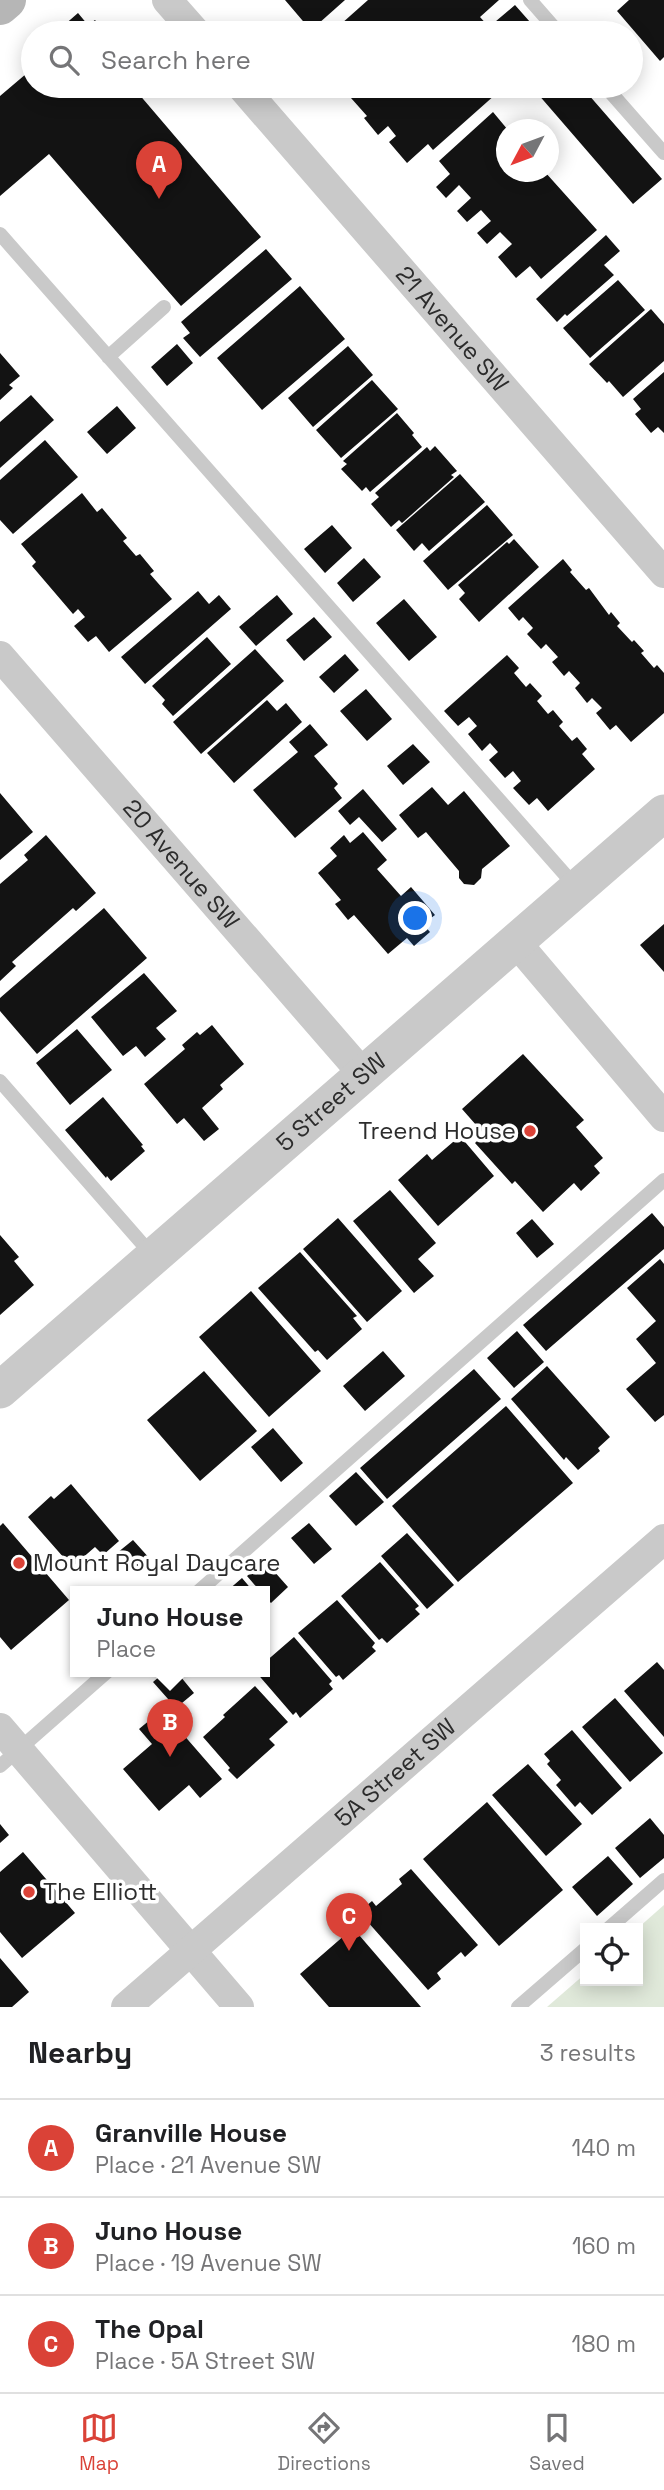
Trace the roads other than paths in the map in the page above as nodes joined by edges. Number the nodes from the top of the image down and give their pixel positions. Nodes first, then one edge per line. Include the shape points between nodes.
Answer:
1 (6, 0) edge
2 (167, 0) edge
3 (530, 0) edge
4 (0, 6) edge
5 (185, 21) edge
6 (548, 21) edge
7 (251, 98) edge
8 (616, 98) edge
9 (664, 153) edge
10 (0, 234) edge
11 (164, 307) dead end
12 (108, 357) junction
13 (664, 573) edge
14 (0, 656) edge
15 (664, 813) edge
16 (577, 888) junction
17 (516, 941) junction
18 (363, 1073) junction
19 (0, 1081) edge
20 (664, 1117) edge
21 (664, 1180) edge
22 (153, 1256) junction
23 (0, 1390) edge
24 (664, 1539) edge
25 (205, 1586) edge
26 (100, 1677) edge
27 (6, 1748) edge
28 (664, 1880) edge
29 (615, 1923) edge
30 (191, 1950) junction
31 (580, 1953) edge
32 (126, 2007) edge
33 (239, 2007) edge
34 (518, 2007) edge

1 - 4 main road
2 - 5 street
3 - 6 lane
7 - 13 street, 21 Avenue SW
8 - 9 lane
10 - 12 lane
11 - 12 lane
12 - 16 lane
14 - 18 street, 20 Avenue SW
15 - 16 street, 5 Street SW
16 - 17 street, 5 Street SW
17 - 18 street, 5 Street SW
17 - 20 street
18 - 22 street, 5 Street SW
19 - 22 lane
21 - 25 lane
22 - 23 street, 5 Street SW
24 - 30 street, 5A Street SW
26 - 27 lane
27 - 30 street
28 - 29 lane
30 - 32 street, 5A Street SW
30 - 33 street
31 - 34 lane

